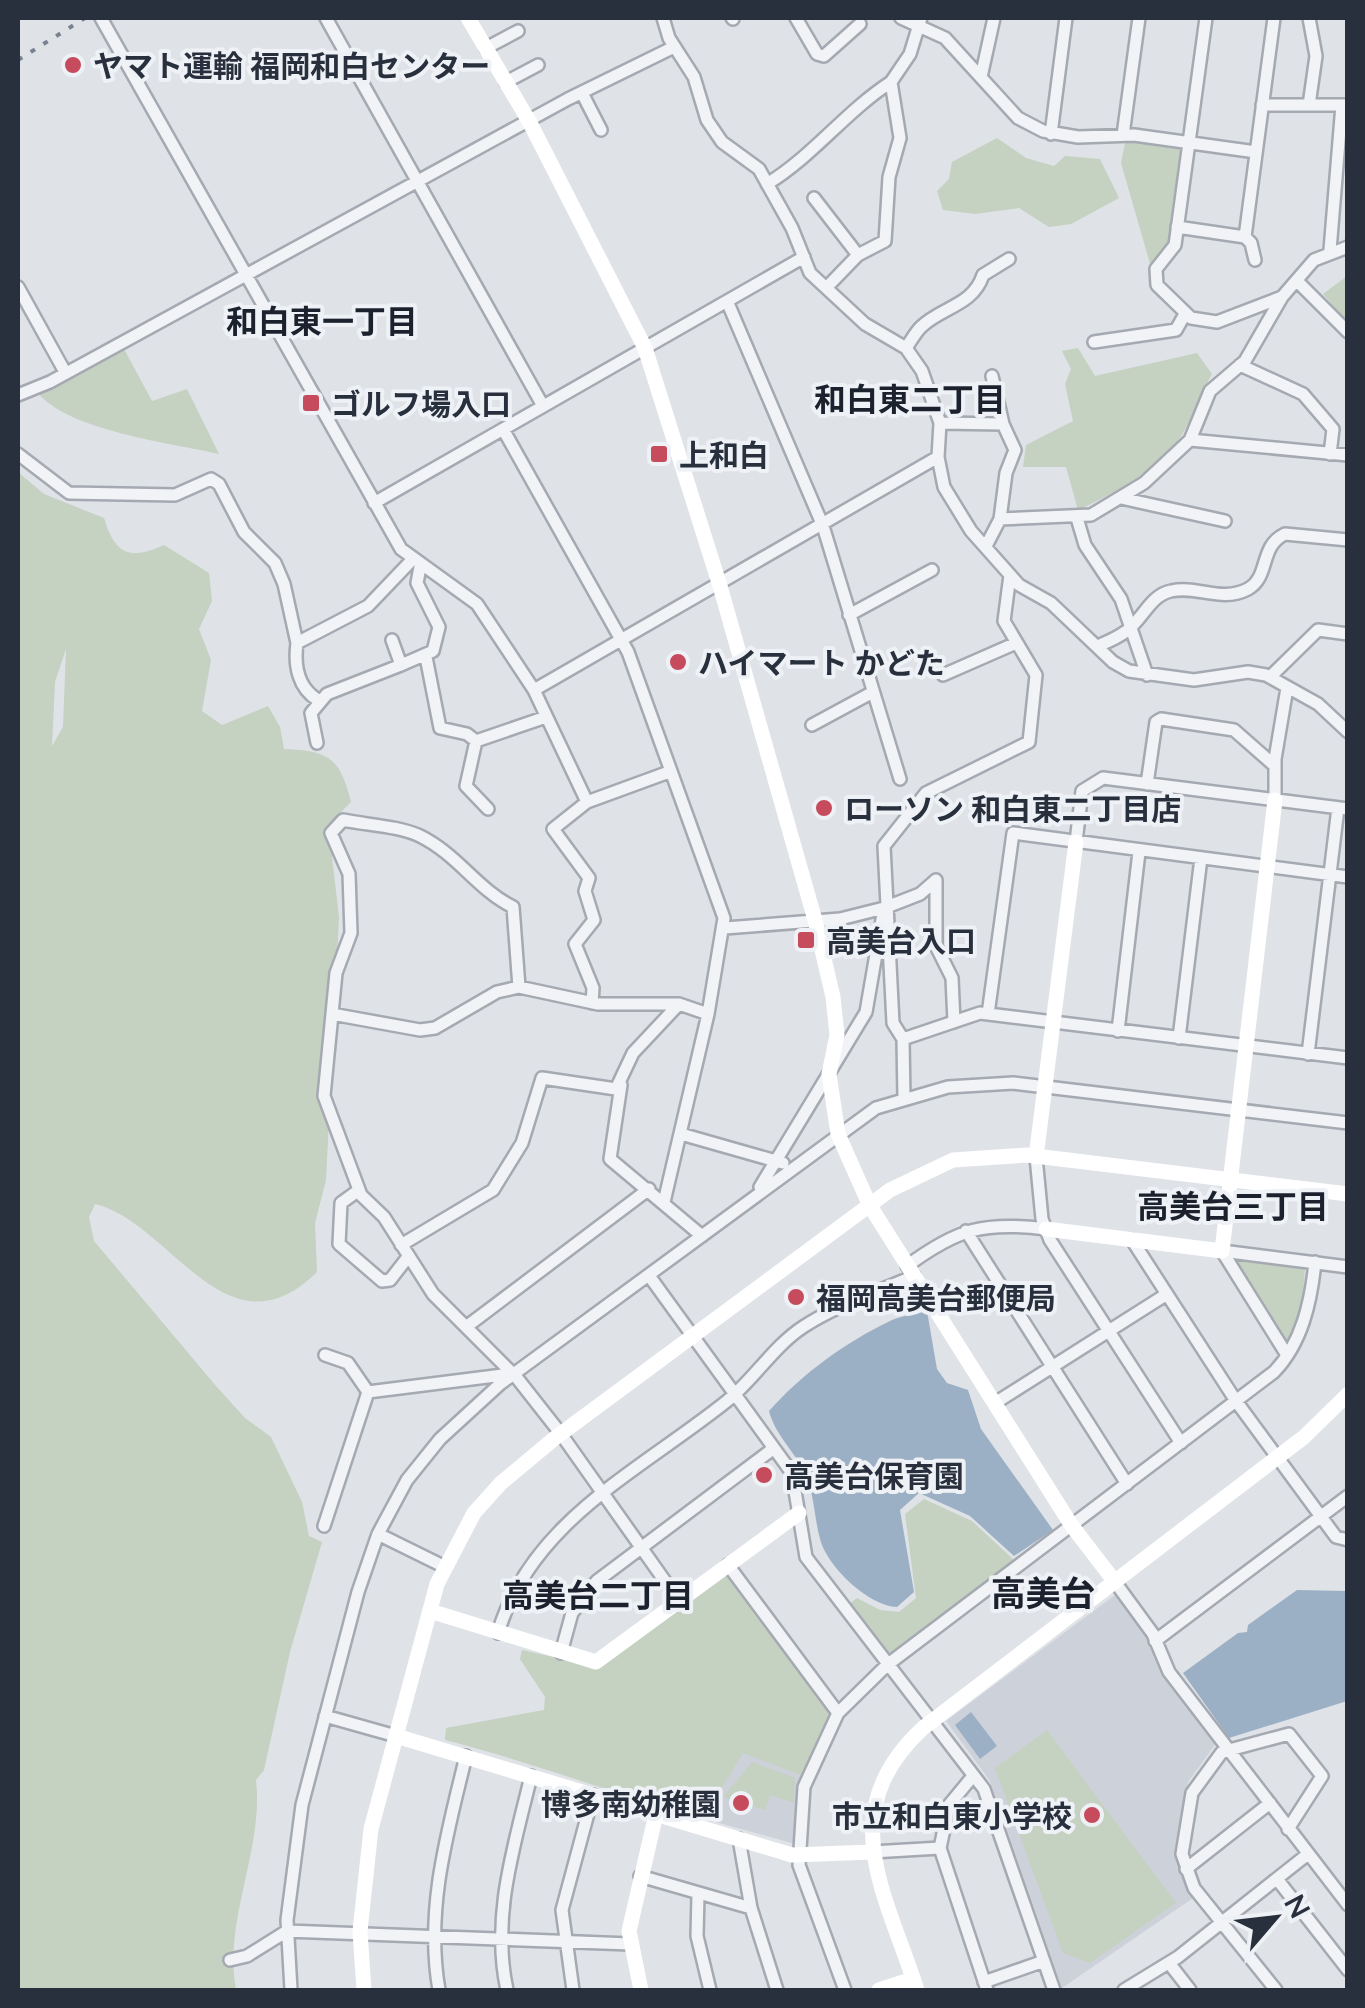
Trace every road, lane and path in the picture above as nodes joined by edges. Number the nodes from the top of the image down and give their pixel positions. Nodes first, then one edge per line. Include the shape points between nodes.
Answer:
1 (101, 18) edge
2 (326, 18) edge
3 (468, 18) edge
4 (663, 18) edge
5 (796, 18) edge
6 (901, 18) edge
7 (994, 18) edge
8 (1066, 18) edge
9 (1139, 18) edge
10 (1206, 18) edge
11 (1274, 18) edge
12 (1309, 18) edge
13 (920, 22) edge
14 (860, 24) dead end
15 (518, 31) dead end
16 (674, 46) junction
17 (486, 48) junction
18 (538, 65) dead end
19 (982, 78) junction
20 (506, 82) junction
21 (892, 82) junction
22 (582, 94) junction
23 (1345, 104) edge
24 (1262, 105) junction
25 (1309, 105) junction
26 (529, 120) junction
27 (601, 130) dead end
28 (1051, 134) junction
29 (1123, 135) junction
30 (1189, 143) junction
31 (1256, 152) junction
32 (418, 181) junction
33 (767, 184) junction
34 (814, 198) dead end
35 (1177, 227) junction
36 (1244, 237) junction
37 (1348, 247) edge
38 (1330, 250) junction
39 (858, 255) junction
40 (804, 258) junction
41 (1009, 258) dead end
42 (1254, 260) dead end
43 (245, 273) junction
44 (1298, 282) junction
45 (828, 286) junction
46 (18, 287) edge
47 (1282, 297) junction
48 (728, 302) junction
49 (30, 310) junction
50 (1186, 314) junction
51 (18, 316) edge
52 (1348, 332) edge
53 (1094, 342) dead end
54 (645, 348) junction
55 (906, 348) junction
56 (1240, 365) junction
57 (64, 372) junction
58 (992, 376) dead end
59 (18, 394) edge
60 (543, 406) junction
61 (940, 423) junction
62 (1003, 424) junction
63 (503, 429) junction
64 (1190, 440) junction
65 (18, 454) edge
66 (1330, 454) junction
67 (1348, 455) edge
68 (938, 457) junction
69 (1121, 498) junction
70 (374, 502) junction
71 (1077, 518) junction
72 (1000, 519) junction
73 (1225, 521) dead end
74 (823, 526) junction
75 (1348, 540) edge
76 (986, 546) junction
77 (415, 564) junction
78 (932, 570) dead end
79 (1010, 575) junction
80 (720, 586) junction
81 (849, 615) junction
82 (1131, 626) junction
83 (1348, 634) edge
84 (392, 640) dead end
85 (622, 640) junction
86 (297, 643) junction
87 (1016, 643) junction
88 (1098, 646) junction
89 (426, 657) junction
90 (400, 665) junction
91 (943, 675) dead end
92 (1147, 675) junction
93 (1270, 678) junction
94 (1287, 688) junction
95 (534, 690) junction
96 (873, 692) junction
97 (318, 700) junction
98 (546, 717) junction
99 (812, 725) dead end
100 (1348, 732) edge
101 (476, 741) junction
102 (317, 743) dead end
103 (1275, 766) junction
104 (669, 772) junction
105 (900, 779) dead end
106 (1147, 784) junction
107 (1275, 800) junction
108 (588, 802) junction
109 (1343, 808) edge
110 (488, 809) dead end
111 (1076, 842) junction
112 (1138, 852) junction
113 (1201, 858) junction
114 (1268, 866) junction
115 (1330, 875) junction
116 (1348, 877) edge
117 (884, 908) junction
118 (815, 920) junction
119 (725, 928) junction
120 (519, 987) junction
121 (592, 1003) junction
122 (679, 1004) junction
123 (332, 1014) junction
124 (708, 1014) junction
125 (988, 1014) junction
126 (954, 1022) junction
127 (1053, 1023) junction
128 (1118, 1030) junction
129 (1179, 1038) junction
130 (903, 1039) junction
131 (1245, 1046) junction
132 (1308, 1054) junction
133 (1348, 1058) edge
134 (830, 1074) junction
135 (621, 1085) junction
136 (1045, 1086) junction
137 (904, 1100) junction
138 (1236, 1110) junction
139 (1348, 1123) edge
140 (682, 1134) junction
141 (838, 1134) junction
142 (1036, 1157) junction
143 (778, 1159) junction
144 (791, 1169) junction
145 (1228, 1181) junction
146 (649, 1189) junction
147 (359, 1190) junction
148 (1348, 1194) edge
149 (753, 1197) junction
150 (664, 1202) junction
151 (870, 1206) junction
152 (1046, 1229) junction
153 (966, 1230) junction
154 (702, 1236) junction
155 (1132, 1240) junction
156 (404, 1251) junction
157 (1222, 1251) junction
158 (1314, 1262) junction
159 (1348, 1266) edge
160 (911, 1271) junction
161 (650, 1276) junction
162 (1167, 1294) junction
163 (466, 1326) junction
164 (1109, 1331) junction
165 (695, 1335) junction
166 (1287, 1355) junction
167 (324, 1356) dead end
168 (1053, 1367) junction
169 (514, 1374) junction
170 (368, 1392) junction
171 (736, 1393) junction
172 (1348, 1394) edge
173 (1236, 1401) junction
174 (995, 1404) junction
175 (561, 1434) junction
176 (1181, 1443) junction
177 (774, 1448) junction
178 (1278, 1457) junction
179 (1127, 1484) junction
180 (603, 1493) junction
181 (1348, 1496) edge
182 (798, 1513) junction
183 (1321, 1516) junction
184 (324, 1526) dead end
185 (1072, 1526) junction
186 (378, 1534) junction
187 (1348, 1540) edge
188 (640, 1547) junction
189 (728, 1565) junction
190 (444, 1567) junction
191 (1114, 1582) junction
192 (678, 1602) junction
193 (430, 1611) junction
194 (498, 1634) junction
195 (1156, 1640) junction
196 (560, 1653) junction
197 (887, 1665) junction
198 (838, 1714) junction
199 (325, 1716) junction
200 (931, 1721) junction
201 (396, 1736) junction
202 (1227, 1750) junction
203 (466, 1756) junction
204 (530, 1776) junction
205 (974, 1776) junction
206 (594, 1795) junction
207 (1270, 1803) junction
208 (656, 1814) junction
209 (1288, 1829) junction
210 (739, 1839) junction
211 (940, 1848) junction
212 (872, 1852) junction
213 (1308, 1854) junction
214 (800, 1856) junction
215 (1186, 1869) junction
216 (640, 1876) junction
217 (1276, 1879) junction
218 (698, 1894) junction
219 (1348, 1905) edge
220 (750, 1908) junction
221 (1222, 1922) junction
222 (287, 1931) junction
223 (360, 1932) junction
224 (434, 1935) junction
225 (500, 1938) junction
226 (565, 1941) junction
227 (630, 1944) junction
228 (230, 1960) dead end
229 (1044, 1961) junction
230 (1168, 1963) junction
231 (1348, 1970) edge
232 (915, 1985) edge
233 (985, 1986) edge
234 (290, 1990) edge
235 (364, 1990) edge
236 (439, 1990) edge
237 (507, 1990) edge
238 (573, 1990) edge
239 (641, 1990) edge
240 (710, 1990) edge
241 (777, 1990) edge
242 (845, 1990) edge
243 (879, 1990) edge
244 (1054, 1990) edge
245 (1124, 1990) edge
246 (1190, 1990) edge
247 (1276, 1990) edge

1 - 43 street
2 - 32 street
3 - 17 street
4 - 16 street
5 - 14 street via 824,56
6 - 13 street
7 - 19 street
8 - 28 street
9 - 29 street
10 - 30 street
11 - 24 street
12 - 25 street via 1316,56
13 - 19 street
13 - 21 street
15 - 17 street
16 - 22 street
16 - 33 street via 694,77 706,120 722,142 752,160
17 - 20 street
18 - 20 street
19 - 28 street via 1018,118
20 - 26 street
21 - 33 street via 847,112
21 - 39 street via 900,138 889,177 885,241
22 - 26 street
22 - 27 street
23 - 25 street
23 - 38 street
24 - 25 street
24 - 31 street
26 - 32 street
26 - 54 street
28 - 29 street
29 - 30 street
30 - 31 street
30 - 35 street
31 - 36 street
32 - 43 street
32 - 60 street
33 - 40 street
34 - 39 street
35 - 36 street
35 - 50 street via 1175,245 1153,275
36 - 42 street
37 - 38 street
38 - 44 street
39 - 45 street
40 - 45 street via 810,273
40 - 48 street
41 - 55 street via 983,275 955,308 922,326
43 - 57 street
43 - 70 street
44 - 47 street
44 - 52 street
45 - 55 street via 866,324
46 - 49 street
47 - 50 street via 1217,322
47 - 56 street
48 - 54 street
48 - 74 street
49 - 51 street
49 - 57 street
50 - 53 street via 1176,330
54 - 60 street
54 - 80 street
55 - 61 street via 922,371
56 - 64 street via 1210,390
56 - 66 street via 1303,394 1332,429
57 - 59 street
58 - 62 street
60 - 63 street
61 - 62 street
61 - 68 street
62 - 72 street via 1015,450
63 - 70 street
63 - 85 street
64 - 66 street
64 - 69 street
65 - 86 street via 69,492 175,495 211,479 220,484 244,532 280,573
66 - 67 street
68 - 74 street
68 - 76 street via 944,487
69 - 71 street
69 - 73 street
70 - 77 street
71 - 72 street
71 - 82 street
72 - 76 street
74 - 80 street
74 - 81 street
75 - 82 street via 1285,534 1268,548 1257,582 1248,589 1217,596 1164,593
76 - 79 street
77 - 86 street via 368,606
77 - 89 street via 416,584 439,628
77 - 95 street via 477,604
78 - 81 street
79 - 87 street via 1004,621
79 - 88 street
80 - 85 street
80 - 118 street
81 - 96 street
82 - 88 street
82 - 92 street
83 - 93 street via 1318,630
84 - 90 street
85 - 95 street
85 - 104 street
86 - 97 street via 295,664
87 - 91 street
87 - 117 street via 1036,675 1029,742 942,783 914,804 884,846
88 - 92 street via 1113,662
89 - 90 street
89 - 101 street via 440,728
90 - 97 street
92 - 93 street via 1194,680 1248,672
93 - 94 street
94 - 100 street via 1318,704
94 - 103 street
95 - 98 street
96 - 99 street
96 - 105 street
97 - 102 street via 310,714
98 - 101 street
98 - 108 street
101 - 110 street via 466,786
103 - 106 street via 1234,730 1161,719
103 - 107 street
104 - 108 street
104 - 119 street
106 - 107 street
106 - 111 street via 1103,778 1082,791
107 - 109 street
107 - 114 street
108 - 121 street via 553,829 589,878 594,920 574,944 593,988
109 - 115 street
111 - 112 street
111 - 125 street via 1013,833
111 - 127 street
112 - 113 street
112 - 128 street
113 - 114 street
113 - 129 street
114 - 115 street
114 - 131 street
115 - 116 street
115 - 132 street
117 - 118 street
117 - 126 street via 936,880 936,946 952,978
117 - 130 street via 893,1023
117 - 134 street via 866,1012
118 - 119 street
118 - 134 street via 836,1034
119 - 124 street
120 - 121 street
120 - 123 street via 497,992 436,1028
120 - 123 street via 513,907 489,896 474,875 419,836 343,820 331,832 349,874 351,933 336,973
121 - 122 street
122 - 124 street
122 - 135 street via 633,1053
123 - 147 street via 324,1096
124 - 140 street
125 - 126 street
125 - 127 street
126 - 130 street
127 - 128 street
127 - 136 street
128 - 129 street
129 - 131 street
130 - 137 street
131 - 132 street
131 - 138 street
132 - 133 street
134 - 141 street
134 - 143 street
135 - 146 street via 610,1160
135 - 156 street via 610,1090 542,1078 522,1143 493,1190
136 - 137 street via 986,1082
136 - 138 street
136 - 142 street
137 - 141 street via 868,1112
138 - 139 street
138 - 145 street
140 - 143 street
140 - 150 street
141 - 144 street
141 - 151 street
142 - 145 street
142 - 151 street via 954,1160 924,1170
142 - 152 street
143 - 144 street
143 - 149 street
144 - 149 street
145 - 148 street
145 - 157 street
146 - 150 street
146 - 163 street
147 - 156 street
147 - 156 street via 341,1204 339,1244 386,1282
149 - 154 street
150 - 154 street
151 - 160 street
151 - 165 street
152 - 153 street via 998,1224
152 - 155 street
152 - 164 street
153 - 160 street
153 - 168 street
154 - 161 street
155 - 157 street
155 - 162 street
156 - 163 street via 433,1294
157 - 158 street
157 - 166 street
158 - 159 street
158 - 166 street via 1307,1316
160 - 171 street via 808,1324
160 - 174 street
161 - 165 street
161 - 169 street
162 - 164 street
162 - 173 street
163 - 169 street
164 - 168 street
164 - 176 street
165 - 171 street
165 - 175 street
166 - 173 street
167 - 170 street via 348,1364
168 - 174 street
168 - 179 street
169 - 170 street
169 - 175 street
169 - 186 street via 440,1439
170 - 184 street
171 - 177 street
171 - 180 street
172 - 178 street
173 - 176 street
173 - 178 street
174 - 185 street
175 - 180 street
175 - 190 street via 501,1482 474,1513
176 - 179 street
177 - 182 street via 792,1473
177 - 188 street
178 - 183 street
178 - 191 street
179 - 185 street
180 - 188 street
180 - 194 street via 536,1554 509,1595
181 - 183 street
182 - 189 street
182 - 197 street via 806,1558
183 - 187 street via 1336,1537
183 - 195 street
185 - 191 street
185 - 197 street
186 - 190 street
186 - 199 street
188 - 192 street
188 - 196 street via 572,1613
189 - 192 street
189 - 198 street
190 - 193 street
191 - 195 street
191 - 200 street
192 - 196 street via 596,1662
193 - 194 street
193 - 201 street
194 - 196 street
195 - 202 street via 1169,1672
197 - 198 street
197 - 200 street
198 - 214 street via 804,1788
199 - 201 street
199 - 222 street via 291,1864
200 - 205 street
200 - 212 street via 900,1750 876,1794
201 - 203 street
201 - 223 street via 371,1830
202 - 207 street
202 - 209 street via 1289,1734 1294,1739 1322,1776
202 - 215 street via 1192,1793 1182,1854
203 - 204 street
203 - 224 street via 437,1880
204 - 206 street
204 - 225 street via 504,1888
205 - 211 street via 950,1805
205 - 229 street
206 - 208 street
206 - 226 street via 562,1910
207 - 209 street
207 - 215 street
208 - 210 street
208 - 216 street
209 - 213 street
210 - 214 street
210 - 220 street
211 - 212 street
211 - 233 street
212 - 214 street
212 - 232 street
213 - 217 street
213 - 219 street
214 - 242 street
215 - 221 street
216 - 218 street
216 - 227 street
217 - 221 street
217 - 231 street
218 - 220 street
218 - 240 street via 697,1936
220 - 241 street
221 - 230 street
221 - 247 street
222 - 223 street
222 - 228 street
222 - 234 street
223 - 224 street
223 - 235 street
224 - 225 street
224 - 236 street
225 - 226 street
225 - 237 street
226 - 227 street
226 - 238 street
227 - 239 street
229 - 233 street
229 - 244 street
230 - 245 street
230 - 246 street
232 - 243 street

